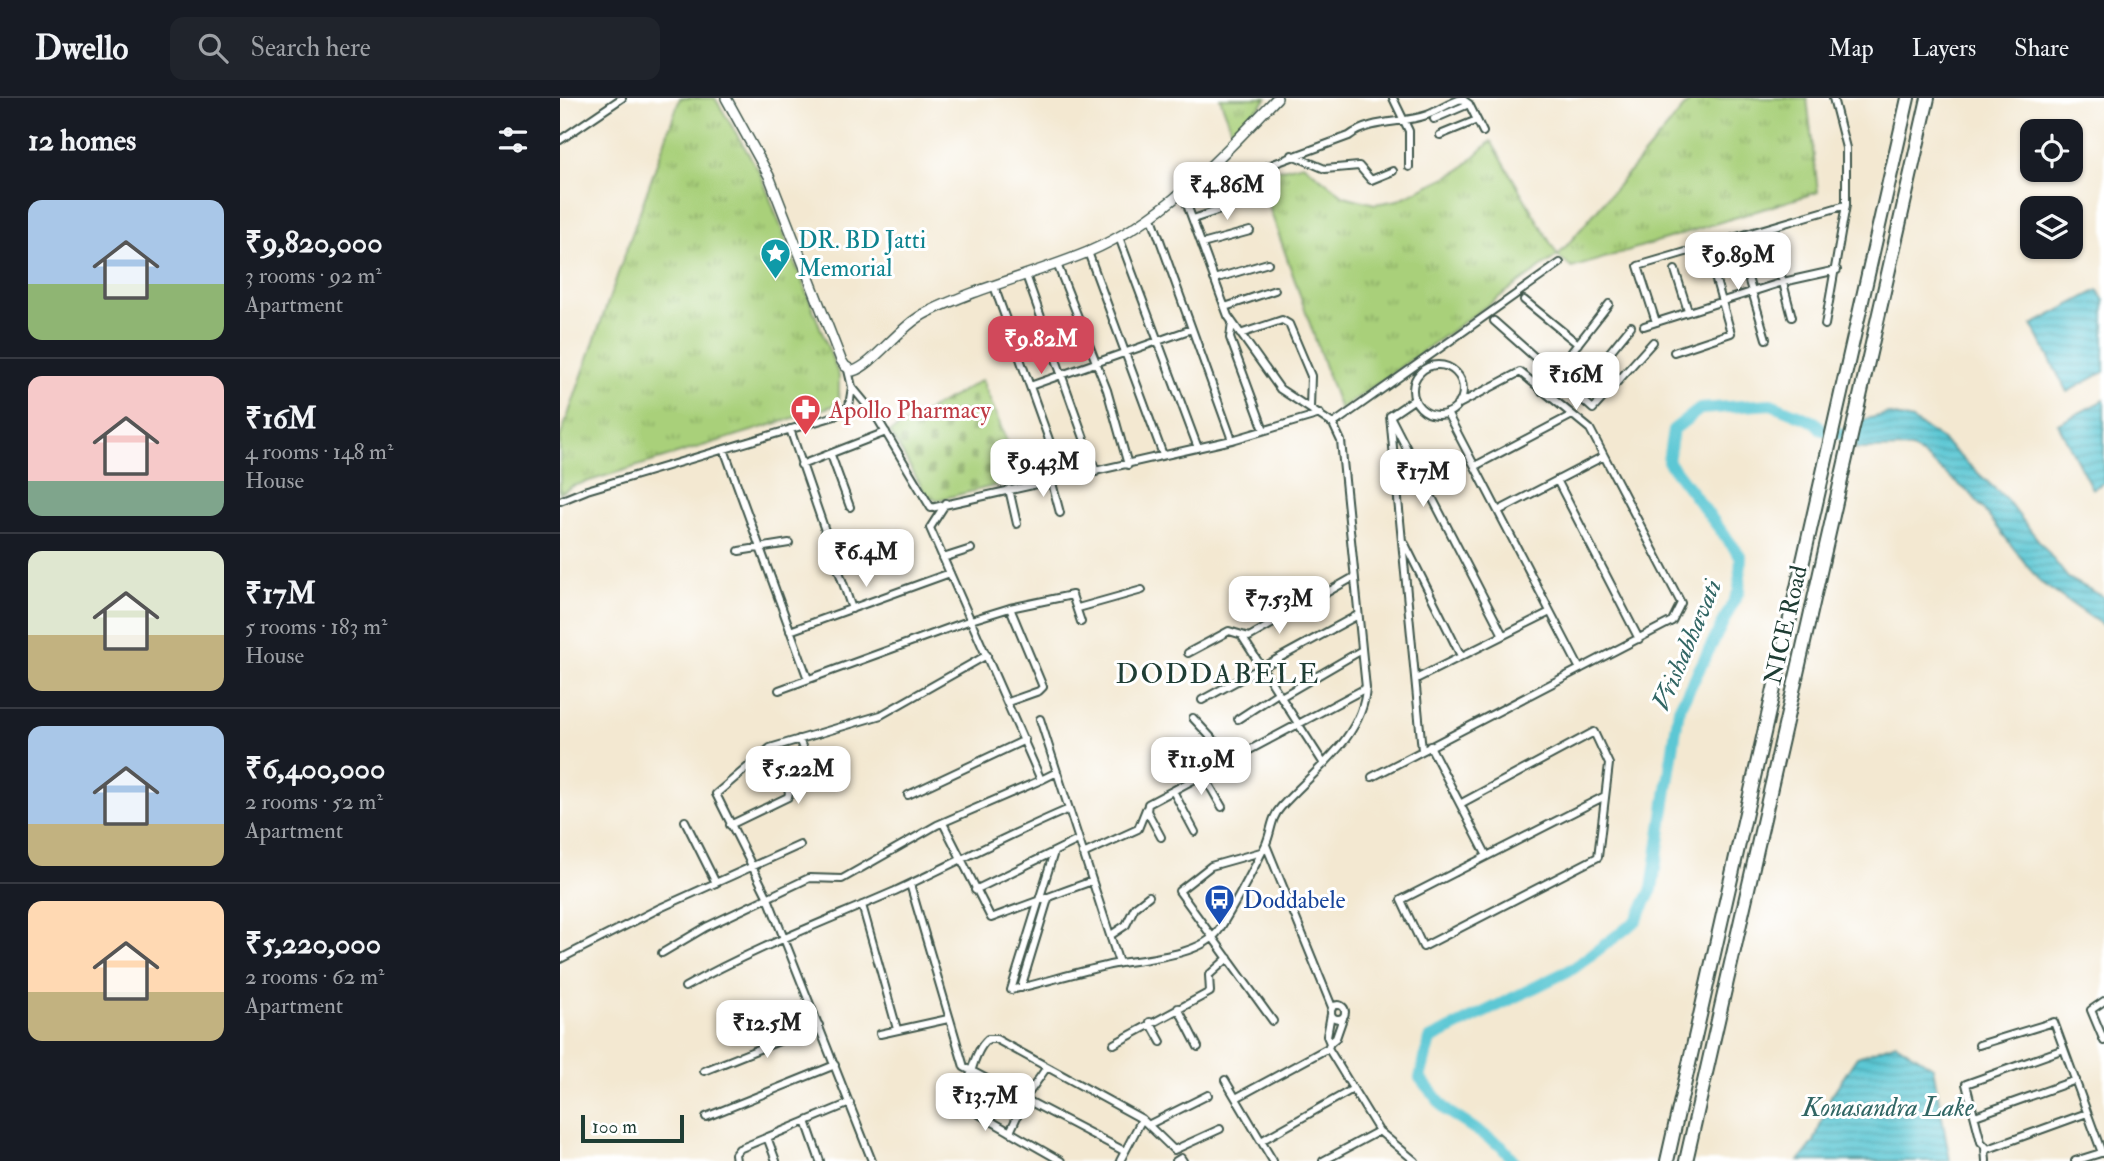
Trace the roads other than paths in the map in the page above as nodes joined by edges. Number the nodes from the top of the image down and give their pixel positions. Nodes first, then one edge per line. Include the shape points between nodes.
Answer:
1 (622, 98) edge
2 (726, 98) edge
3 (1277, 98) edge
4 (1393, 98) edge
5 (1833, 98) edge
6 (1908, 98) edge
7 (1928, 98) edge
8 (1456, 99) edge
9 (1469, 104) junction
10 (1405, 119) junction
11 (1434, 119) dead end
12 (1477, 120) junction
13 (1483, 132) dead end
14 (1440, 135) dead end
15 (560, 140) edge
16 (1292, 155) junction
17 (1409, 167) dead end
18 (1393, 171) dead end
19 (1185, 189) junction
20 (1253, 199) dead end
21 (1846, 205) junction
22 (1152, 218) junction
23 (1193, 219) junction
24 (1250, 232) dead end
25 (1119, 237) junction
26 (1736, 237) junction
27 (1771, 237) dead end
28 (1202, 244) junction
29 (1088, 252) junction
30 (1560, 262) dead end
31 (1268, 263) dead end
32 (1711, 263) dead end
33 (1057, 264) junction
34 (1675, 270) dead end
35 (1837, 270) junction
36 (1026, 275) junction
37 (1214, 279) junction
38 (1783, 282) junction
39 (994, 286) junction
40 (1275, 290) dead end
41 (1752, 292) junction
42 (1524, 300) dead end
43 (1722, 301) junction
44 (1609, 304) dead end
45 (1225, 307) junction
46 (1688, 312) junction
47 (1793, 317) dead end
48 (1494, 321) dead end
49 (1232, 322) junction
50 (1656, 322) junction
51 (1631, 326) dead end
52 (1644, 326) dead end
53 (1825, 326) dead end
54 (1192, 329) junction
55 (1240, 334) junction
56 (1766, 339) dead end
57 (1158, 341) junction
58 (1653, 342) dead end
59 (1577, 344) junction
60 (1438, 350) junction
61 (1126, 352) junction
62 (1674, 352) dead end
63 (1096, 362) junction
64 (1443, 366) junction
65 (848, 370) junction
66 (1405, 373) junction
67 (1063, 374) junction
68 (1554, 374) junction
69 (1415, 383) junction
70 (1030, 386) junction
71 (852, 387) junction
72 (1541, 391) junction
73 (1576, 394) junction
74 (1415, 399) junction
75 (1457, 405) junction
76 (1310, 408) junction
77 (1447, 413) junction
78 (1320, 414) junction
79 (1572, 415) junction
80 (1390, 416) junction
81 (1334, 424) junction
82 (790, 429) junction
83 (1264, 430) junction
84 (886, 432) junction
85 (1232, 440) junction
86 (1198, 448) junction
87 (724, 449) junction
88 (831, 455) junction
89 (1163, 455) junction
90 (1604, 456) junction
91 (801, 465) junction
92 (1128, 465) junction
93 (1475, 466) junction
94 (1096, 471) junction
95 (1062, 476) junction
96 (1051, 479) junction
97 (1557, 480) junction
98 (1009, 489) junction
99 (560, 501) edge
100 (946, 503) junction
101 (850, 507) dead end
102 (1498, 511) junction
103 (1060, 513) dead end
104 (1017, 524) dead end
105 (1402, 539) junction
106 (789, 543) dead end
107 (760, 547) junction
108 (971, 549) dead end
109 (739, 551) dead end
110 (943, 558) junction
111 (950, 573) junction
112 (1354, 577) junction
113 (1142, 590) dead end
114 (1010, 608) junction
115 (1078, 608) junction
116 (852, 609) junction
117 (1550, 612) junction
118 (1358, 615) junction
119 (971, 620) junction
120 (1081, 622) dead end
121 (790, 631) junction
122 (1503, 635) junction
123 (1243, 638) junction
124 (1639, 639) junction
125 (1362, 650) junction
126 (1188, 653) dead end
127 (987, 655) junction
128 (1461, 656) junction
129 (1261, 666) junction
130 (1580, 669) junction
131 (808, 679) junction
132 (1416, 679) junction
133 (1366, 688) junction
134 (779, 690) dead end
135 (1280, 695) junction
136 (1202, 700) dead end
137 (1008, 702) junction
138 (1193, 718) dead end
139 (1040, 719) dead end
140 (1238, 719) dead end
141 (1297, 723) junction
142 (799, 739) junction
143 (1025, 740) junction
144 (1430, 746) junction
145 (769, 748) junction
146 (1422, 750) junction
147 (1231, 759) junction
148 (1324, 764) junction
149 (1057, 772) junction
150 (1203, 774) junction
151 (1372, 777) dead end
152 (1041, 780) junction
153 (816, 782) dead end
154 (1173, 791) junction
155 (908, 795) dead end
156 (1605, 796) junction
157 (1460, 804) junction
158 (1146, 807) junction
159 (1222, 807) dead end
160 (1069, 809) junction
161 (685, 821) dead end
162 (943, 822) junction
163 (730, 825) junction
164 (1195, 832) dead end
165 (1161, 836) dead end
166 (1078, 840) junction
167 (800, 845) dead end
168 (1266, 845) junction
169 (1055, 852) junction
170 (1261, 852) junction
171 (1083, 854) junction
172 (1487, 856) junction
173 (961, 857) junction
174 (752, 867) junction
175 (1091, 881) junction
176 (716, 883) junction
177 (910, 884) junction
178 (975, 890) junction
179 (1149, 896) dead end
180 (768, 898) junction
181 (1048, 899) junction
182 (1037, 903) junction
183 (862, 905) junction
184 (1111, 935) junction
185 (1214, 937) junction
186 (783, 938) junction
187 (662, 953) dead end
188 (1228, 958) junction
189 (560, 959) edge
190 (1119, 963) junction
191 (685, 987) dead end
192 (1021, 988) junction
193 (2104, 1002) edge
194 (1178, 1008) junction
195 (1332, 1011) junction
196 (1343, 1018) junction
197 (948, 1020) junction
198 (1273, 1021) dead end
199 (1150, 1022) junction
200 (819, 1025) junction
201 (897, 1029) junction
202 (880, 1034) dead end
203 (2104, 1041) edge
204 (1161, 1042) dead end
205 (1114, 1044) dead end
206 (1329, 1045) junction
207 (1979, 1045) dead end
208 (1198, 1047) dead end
209 (2064, 1049) junction
210 (835, 1065) junction
211 (1047, 1067) junction
212 (704, 1071) dead end
213 (973, 1071) junction
214 (1226, 1080) dead end
215 (2076, 1080) junction
216 (1353, 1089) junction
217 (1208, 1095) dead end
218 (1026, 1097) junction
219 (1236, 1098) junction
220 (850, 1102) junction
221 (2087, 1113) junction
222 (1975, 1116) junction
223 (706, 1117) dead end
224 (1142, 1119) junction
225 (806, 1121) junction
226 (1150, 1124) junction
227 (1220, 1129) dead end
228 (1379, 1131) junction
229 (1010, 1132) junction
230 (767, 1138) junction
231 (1261, 1141) junction
232 (1985, 1148) junction
233 (1124, 1151) junction
234 (2103, 1152) edge
235 (1408, 1156) junction
236 (736, 1161) edge
237 (776, 1161) edge
238 (820, 1161) edge
239 (872, 1161) edge
240 (1061, 1161) edge
241 (1120, 1161) edge
242 (1176, 1161) edge
243 (1183, 1161) edge
244 (1273, 1161) edge
245 (1323, 1161) edge
246 (1401, 1161) edge
247 (1415, 1161) edge
248 (1667, 1161) edge
249 (1686, 1161) edge
250 (1986, 1161) edge
251 (2075, 1161) edge

1 - 15 street
2 - 65 street via 769,176
3 - 19 street
4 - 10 street
5 - 21 street via 1846,148
6 - 248 highway, NICE Road
7 - 249 highway, NICE Road
8 - 9 street
8 - 10 street via 1426,116
9 - 11 street
9 - 12 street
10 - 16 street via 1362,126 1349,136
10 - 17 street via 1411,141
12 - 13 street
12 - 14 street
16 - 18 street via 1325,169 1359,166 1371,180
16 - 19 street via 1230,180
19 - 22 street
19 - 23 street
20 - 23 street
21 - 26 street
21 - 35 street
22 - 25 street
22 - 54 street
23 - 28 street
24 - 28 street
25 - 29 street
25 - 57 street
26 - 41 street
26 - 50 street via 1638,266
27 - 38 street
28 - 37 street
29 - 33 street
29 - 61 street
30 - 60 street
31 - 37 street
32 - 43 street
33 - 36 street
33 - 63 street
34 - 46 street
35 - 38 street
35 - 53 street
36 - 39 street
36 - 67 street
37 - 45 street
38 - 41 street
38 - 47 street
39 - 65 street via 919,317 897,332 864,367
39 - 70 street
40 - 45 street
41 - 43 street
41 - 56 street
42 - 59 street
43 - 46 street
43 - 62 street via 1731,333
44 - 59 street
45 - 49 street
46 - 50 street
48 - 68 street
49 - 55 street
49 - 83 street via 1229,334
50 - 52 street
51 - 73 street
54 - 57 street
54 - 85 street
55 - 76 street via 1280,389
55 - 76 street via 1282,320 1289,324 1311,376
57 - 61 street
57 - 86 street
58 - 73 street via 1593,409
59 - 68 street
60 - 64 street
60 - 66 street
61 - 63 street
61 - 89 street
63 - 67 street
63 - 92 street
64 - 69 street via 1425,369
64 - 75 street via 1461,380 1463,390
65 - 71 street
66 - 69 street
66 - 81 street
67 - 70 street
67 - 94 street
68 - 72 street
68 - 73 street
69 - 74 street
70 - 95 street
71 - 82 street via 849,406 835,416
71 - 84 street
72 - 75 street via 1520,372
72 - 79 street
74 - 77 street via 1430,413
74 - 80 street
75 - 77 street
76 - 78 street
77 - 93 street
78 - 81 street
78 - 83 street
79 - 90 street via 1590,429
79 - 93 street
80 - 105 street
80 - 122 street
81 - 112 street via 1340,441
82 - 87 street
82 - 91 street
83 - 85 street
84 - 88 street
84 - 100 street via 931,508
85 - 86 street
86 - 89 street
87 - 99 street
87 - 107 street
88 - 91 street
88 - 101 street
89 - 92 street
90 - 97 street
90 - 124 street via 1681,603 1672,621
91 - 116 street
92 - 94 street
93 - 102 street
94 - 95 street
95 - 96 street
96 - 98 street
96 - 103 street
97 - 102 street
97 - 124 street
98 - 100 street
98 - 104 street
100 - 110 street via 930,528
102 - 117 street
105 - 128 street
105 - 132 street
106 - 107 street
107 - 109 street
107 - 121 street
108 - 110 street
110 - 111 street
111 - 116 street
111 - 119 street
112 - 118 street
112 - 123 street
113 - 115 street
114 - 115 street via 1072,595
114 - 119 street
114 - 137 street via 1043,687
115 - 120 street
116 - 121 street
117 - 122 street
117 - 130 street
118 - 125 street
118 - 129 street
119 - 127 street
119 - 131 street
121 - 131 street
122 - 128 street
123 - 126 street via 1229,631
123 - 129 street
124 - 130 street
125 - 133 street
125 - 135 street
127 - 137 street
127 - 142 street via 881,715
128 - 132 street
129 - 135 street
129 - 136 street
130 - 144 street
131 - 134 street
132 - 146 street
133 - 141 street
133 - 148 street via 1365,707
135 - 140 street
135 - 141 street
137 - 143 street
138 - 147 street
139 - 149 street
141 - 147 street
141 - 148 street
142 - 145 street
142 - 153 street
143 - 152 street
143 - 155 street
144 - 146 street
144 - 157 street
145 - 163 street via 716,794
145 - 163 street via 788,787 788,797
146 - 151 street
147 - 150 street
148 - 168 street via 1274,815
149 - 152 street
149 - 160 street
150 - 154 street
150 - 159 street
152 - 162 street
154 - 158 street
154 - 164 street
156 - 157 street via 1609,765 1594,733
156 - 172 street
156 - 172 street via 1598,857 1423,947 1401,900
157 - 172 street
158 - 165 street
158 - 171 street via 1138,830
160 - 166 street
160 - 173 street
161 - 176 street
162 - 173 street
162 - 180 street via 842,879 809,878
163 - 174 street
166 - 169 street
166 - 171 street
167 - 174 street
168 - 170 street
168 - 195 street
169 - 178 street
169 - 182 street
170 - 185 street
170 - 185 street via 1211,866 1180,889
171 - 175 street
173 - 177 street
173 - 178 street
174 - 176 street
174 - 180 street
175 - 181 street
175 - 184 street
176 - 189 street
177 - 183 street
177 - 197 street
178 - 182 street via 991,918
179 - 184 street via 1135,907 1126,925
180 - 186 street
180 - 187 street
181 - 182 street
181 - 192 street
182 - 192 street via 1011,990
183 - 186 street
183 - 201 street
184 - 190 street
185 - 188 street
185 - 190 street via 1172,955
186 - 191 street
186 - 200 street
188 - 194 street via 1209,975 1210,992
188 - 198 street
190 - 192 street
193 - 203 street via 2091,1010
194 - 199 street
194 - 208 street
195 - 196 street via 1336,1020
195 - 196 street via 1343,1007
195 - 206 street
196 - 206 street
197 - 201 street
197 - 213 street via 961,1062
199 - 204 street
199 - 205 street
200 - 210 street
200 - 212 street
201 - 202 street
206 - 216 street
206 - 219 street
207 - 209 street via 2052,1021
209 - 215 street
209 - 222 street via 1966,1084
210 - 220 street
210 - 223 street
211 - 213 street via 990,1038 984,1042
211 - 218 street
211 - 224 street
213 - 218 street
213 - 229 street via 967,1096 970,1109
214 - 219 street
215 - 221 street
215 - 222 street
216 - 228 street
216 - 231 street
217 - 226 street
218 - 229 street
218 - 233 street
219 - 231 street
220 - 225 street
220 - 239 street
221 - 232 street
221 - 234 street
222 - 232 street
224 - 226 street
224 - 233 street
225 - 230 street
225 - 238 street
226 - 227 street via 1177,1151
228 - 235 street
228 - 245 street
229 - 240 street
230 - 236 street via 739,1149
230 - 237 street
231 - 244 street
232 - 250 street
233 - 241 street
234 - 251 street
235 - 246 street
235 - 247 street
242 - 243 street

